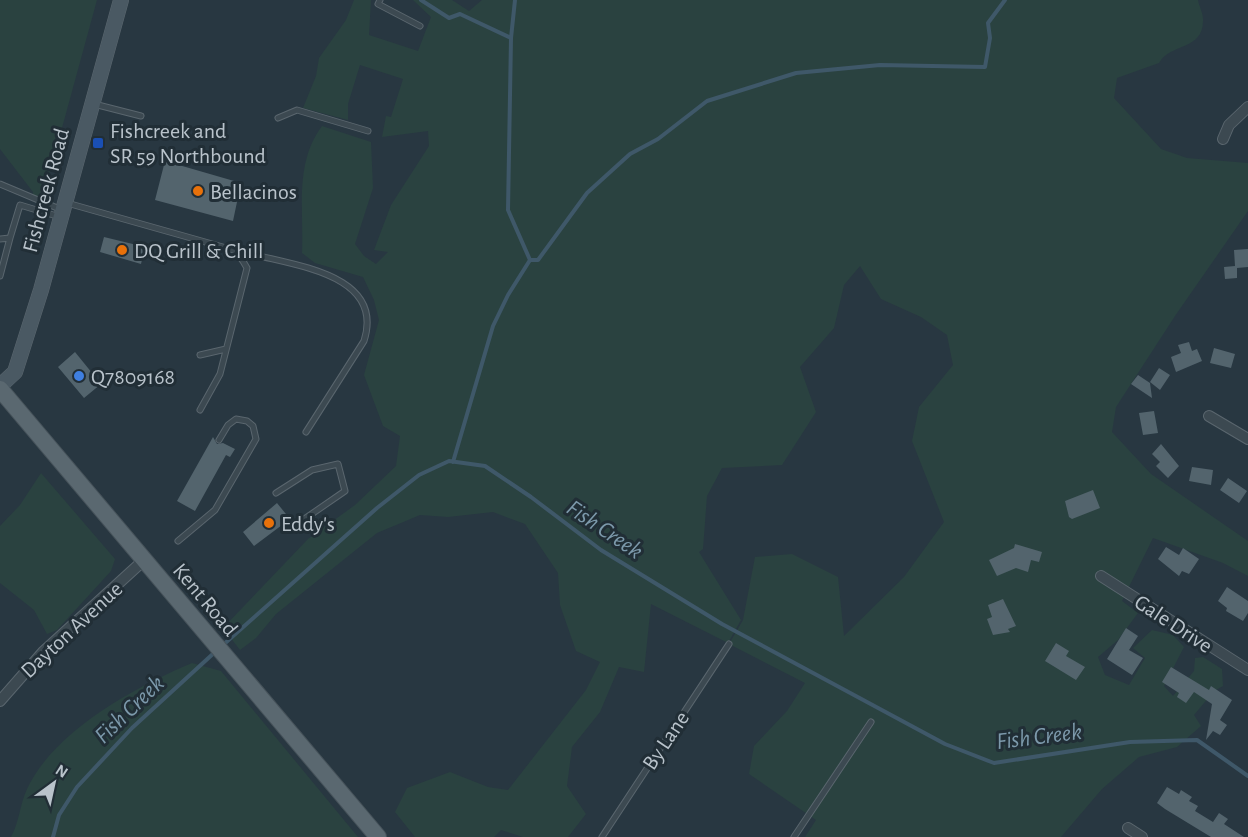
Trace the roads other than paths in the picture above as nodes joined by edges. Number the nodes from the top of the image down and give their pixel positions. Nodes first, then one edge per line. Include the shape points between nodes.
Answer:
1 (121, 0) edge
2 (380, 0) edge
3 (420, 26) dead end
4 (93, 103) junction
5 (1248, 107) edge
6 (141, 116) dead end
7 (278, 118) dead end
8 (368, 131) dead end
9 (1223, 139) dead end
10 (0, 184) edge
11 (63, 210) junction
12 (10, 238) junction
13 (0, 239) edge
14 (242, 260) junction
15 (0, 276) edge
16 (226, 349) junction
17 (200, 355) dead end
18 (0, 388) edge
19 (200, 410) dead end
20 (1209, 416) dead end
21 (306, 432) dead end
22 (1248, 439) edge
23 (219, 440) dead end
24 (276, 493) dead end
25 (300, 522) dead end
26 (178, 541) dead end
27 (144, 560) junction
28 (1101, 576) dead end
29 (729, 644) dead end
30 (1248, 670) edge
31 (0, 701) edge
32 (871, 722) dead end
33 (1128, 828) dead end
34 (378, 837) edge
35 (602, 837) edge
36 (795, 837) edge
37 (1142, 837) edge

1 - 4 main road, Fishcreek Road
2 - 3 lane via 378,4
4 - 6 lane
4 - 11 main road, Fishcreek Road
5 - 9 street via 1229,125
7 - 8 lane via 297,110
10 - 11 lane
11 - 12 lane via 20,205
11 - 14 lane via 237,251
11 - 18 main road, Fishcreek Road via 15,372
12 - 13 lane
12 - 15 lane
14 - 16 lane via 247,268
14 - 21 lane via 252,254 338,278 364,303 369,324 364,340
16 - 17 lane
16 - 19 lane via 220,374
18 - 27 main road, Kent Road
20 - 22 street
23 - 26 lane via 236,419 247,421 256,433 215,510
24 - 25 lane via 312,470 338,464 345,491
27 - 31 street, Dayton Avenue via 43,652
27 - 34 main road, Kent Road
28 - 30 street, Gale Drive
29 - 35 lane, By Lane
32 - 36 lane
33 - 37 street

